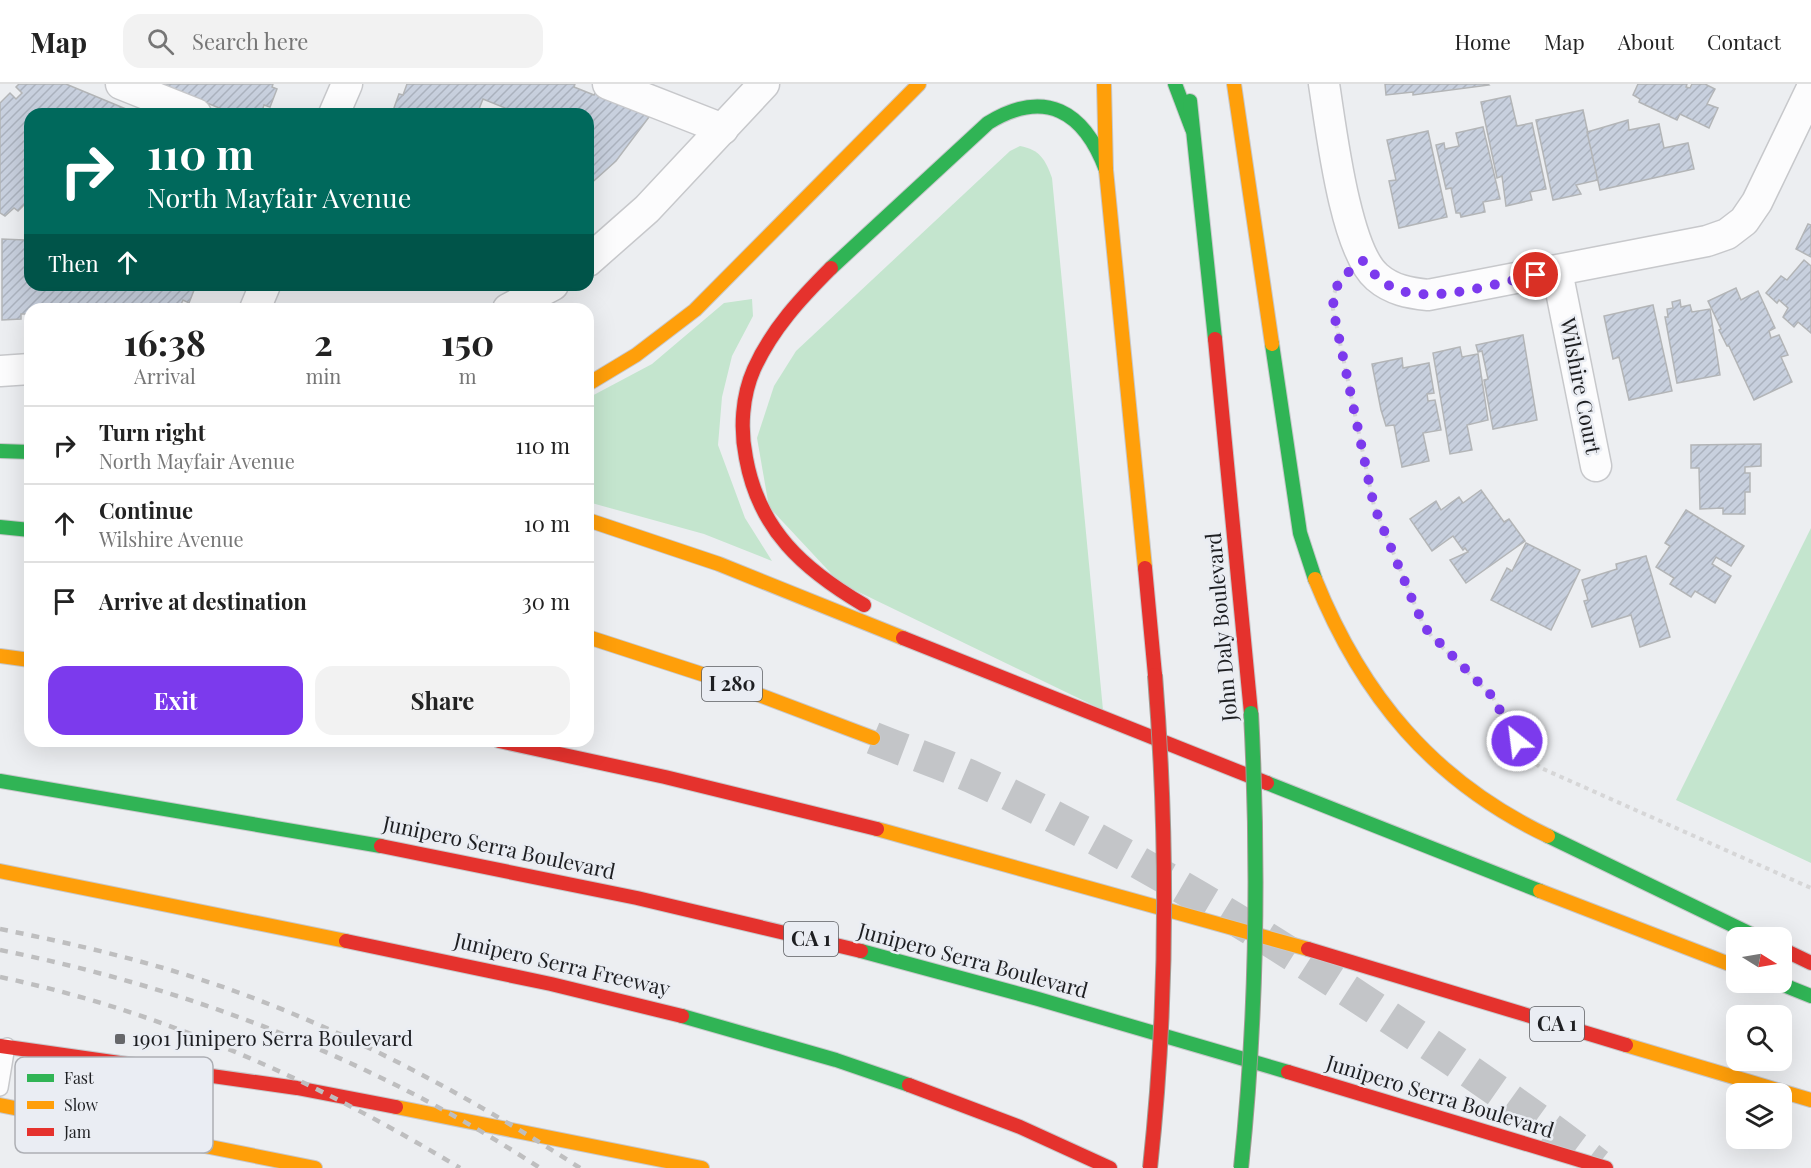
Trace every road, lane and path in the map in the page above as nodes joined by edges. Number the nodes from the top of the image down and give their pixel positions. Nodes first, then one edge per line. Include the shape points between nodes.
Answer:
1 (121, 84) edge
2 (347, 84) edge
3 (608, 84) edge
4 (764, 84) edge
5 (919, 84) edge
6 (1104, 84) edge
7 (1175, 84) edge
8 (1188, 84) edge
9 (1234, 84) edge
10 (1324, 84) edge
11 (1811, 90) edge
12 (181, 108) edge
13 (337, 108) edge
14 (723, 129) junction
15 (1192, 129) junction
16 (1106, 170) junction
17 (594, 256) edge
18 (1363, 261) junction
19 (1557, 271) junction
20 (542, 291) edge
21 (519, 303) edge
22 (24, 369) edge
23 (0, 371) edge
24 (594, 380) edge
25 (0, 450) edge
26 (24, 452) edge
27 (1596, 466) dead end
28 (594, 522) edge
29 (0, 527) edge
30 (24, 529) edge
31 (594, 640) edge
32 (0, 656) edge
33 (24, 659) edge
34 (1104, 718) junction
35 (873, 738) tunnel mouth
36 (525, 747) edge
37 (0, 781) edge
38 (0, 871) edge
39 (1811, 888) edge
40 (1736, 927) edge
41 (1792, 954) edge
42 (1726, 963) edge
43 (1811, 963) edge
44 (1792, 988) edge
45 (1811, 996) edge
46 (4, 1046) edge
47 (81, 1057) edge
48 (213, 1076) edge
49 (0, 1088) edge
50 (1811, 1100) edge
51 (0, 1105) edge
52 (15, 1108) edge
53 (213, 1149) edge
54 (1104, 1165) edge
55 (315, 1168) edge
56 (702, 1168) edge
57 (1150, 1168) edge
58 (1241, 1168) edge
59 (1606, 1168) edge

1 - 12 street
2 - 13 street
3 - 14 street
4 - 14 street
5 - 24 main road via 695,310 636,355
6 - 16 main road
7 - 15 main road
8 - 15 main road, John Daly Boulevard
9 - 40 main road via 1300,533 1322,602 1360,674 1418,746 1485,801
10 - 18 street via 1340,174
11 - 19 street via 1757,202 1744,221 1728,234
14 - 17 street via 647,209
15 - 58 main road, John Daly Boulevard, bridge via 1234,515 1258,854 1257,960
16 - 34 main road via 1087,130 1067,112 1029,104 996,116 791,308 755,364 747,386 742,427 746,466 759,505 783,543 817,575 884,616
16 - 57 main road, bridge via 1165,798 1167,939 1160,1074
18 - 19 street via 1376,277 1408,293 1439,294
18 - 39 path via 1339,279 1333,309 1374,506 1426,629 1482,684 1527,756 1541,768
19 - 27 street, Wilshire Court
20 - 21 street
22 - 23 street
25 - 26 main road
28 - 34 main road via 686,551
29 - 30 main road
31 - 35 main road, I 280 via 717,679
32 - 33 main road
34 - 42 main road
36 - 50 main road, CA 1 via 794,806 1006,862
37 - 59 main road, Junipero Serra Boulevard / CA 1 via 340,837 714,915 1005,990
38 - 54 main road, Junipero Serra Freeway via 476,966 674,1012 872,1072 999,1119
41 - 43 main road
44 - 45 main road
46 - 47 main road
46 - 49 lane
48 - 56 main road via 297,1088
51 - 52 main road
53 - 55 main road

